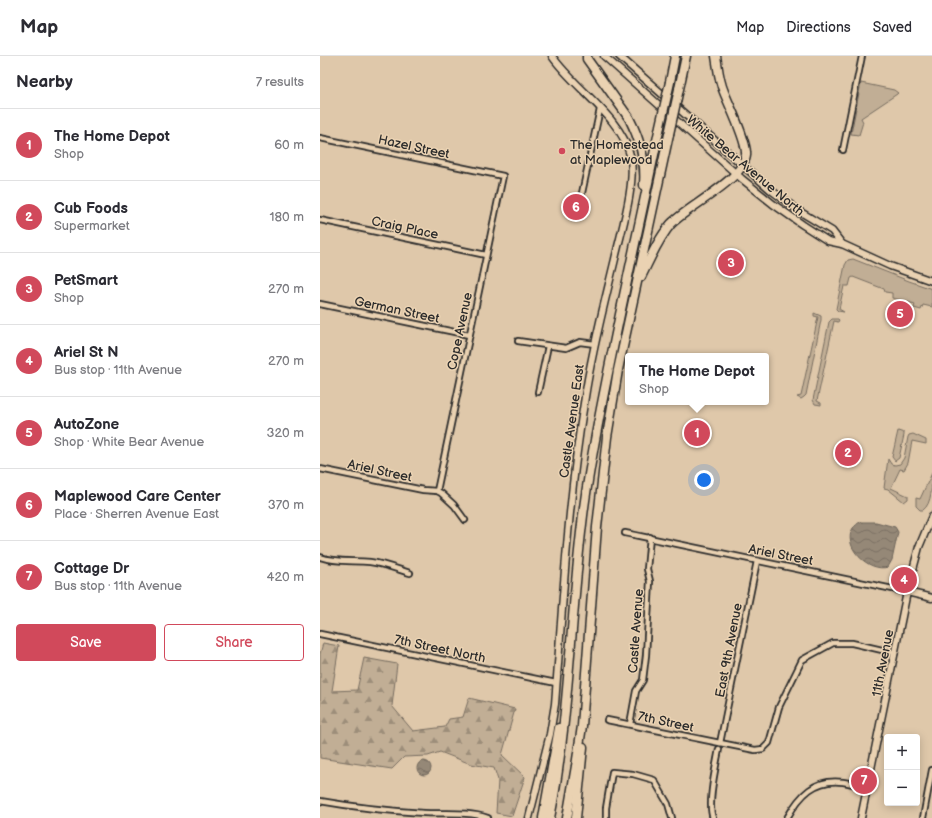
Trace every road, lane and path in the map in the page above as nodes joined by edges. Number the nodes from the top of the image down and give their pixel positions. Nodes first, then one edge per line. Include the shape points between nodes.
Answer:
1 (552, 56) edge
2 (587, 56) edge
3 (604, 56) edge
4 (619, 56) edge
5 (675, 56) edge
6 (686, 56) edge
7 (716, 56) edge
8 (862, 56) edge
9 (600, 109) junction
10 (320, 138) edge
11 (843, 150) dead end
12 (743, 165) junction
13 (736, 173) junction
14 (502, 176) joint
15 (582, 193) dead end
16 (320, 220) edge
17 (640, 222) junction
18 (842, 244) junction
19 (486, 255) junction
20 (932, 281) edge
21 (636, 289) junction
22 (320, 304) edge
23 (469, 335) junction
24 (518, 340) dead end
25 (595, 344) junction
26 (548, 346) junction
27 (538, 392) dead end
28 (320, 469) edge
29 (437, 491) junction
30 (932, 516) edge
31 (465, 520) dead end
32 (625, 533) dead end
33 (650, 538) junction
34 (320, 557) edge
35 (757, 561) junction
36 (410, 573) dead end
37 (907, 592) junction
38 (932, 598) edge
39 (320, 634) edge
40 (895, 653) junction
41 (556, 683) junction
42 (567, 690) junction
43 (585, 694) junction
44 (607, 720) dead end
45 (630, 724) junction
46 (720, 743) junction
47 (719, 750) dead end
48 (932, 770) edge
49 (868, 788) junction
50 (320, 801) edge
51 (488, 818) edge
52 (529, 818) edge
53 (543, 818) edge
54 (550, 818) edge
55 (567, 818) edge
56 (576, 818) edge
57 (606, 818) edge
58 (672, 818) edge
59 (713, 818) edge
60 (788, 818) edge
61 (861, 818) edge
62 (922, 818) edge

1 - 9 street, Castle Avenue East
2 - 17 highway via 629,118 639,139 644,172
3 - 13 street, White Bear Avenue North
4 - 12 street, White Bear Avenue North
5 - 17 highway, bridge
6 - 21 highway, bridge
7 - 12 highway via 722,89 743,139 746,160
8 - 11 street
9 - 15 street
9 - 25 street, Castle Avenue East via 623,137 630,156 632,177 626,214
10 - 14 street, Hazel Street
12 - 13 highway
12 - 18 street, White Bear Avenue North via 789,203 832,231
13 - 18 street, White Bear Avenue North via 803,226 828,240
13 - 21 highway via 728,182 671,224 659,242
14 - 19 street, Cope Avenue
16 - 19 street, Craig Place
17 - 42 highway via 612,349 586,494
18 - 20 street via 890,266
19 - 23 street, Cope Avenue
21 - 43 highway via 617,378 604,460
22 - 23 street, German Street
23 - 29 street, Cope Avenue
24 - 26 street
25 - 26 street via 580,342 566,348
25 - 41 street, Castle Avenue East via 581,418 573,485
26 - 27 street
28 - 29 street, Ariel Street
29 - 31 street via 454,505
30 - 37 street, 11th Avenue via 919,547
32 - 33 street, Ariel Street
33 - 35 street, Ariel Street
33 - 45 street, Castle Avenue via 646,655 643,680 636,691
34 - 36 street via 332,561 369,562
35 - 37 street, Ariel Street
35 - 46 street, East 9th Avenue
37 - 38 street, Ariel Street
37 - 40 street, 11th Avenue
39 - 41 street, 7th Street North
40 - 46 street, 7th Street via 852,643 833,643 811,654 802,660 795,671 779,707 769,743 763,749
40 - 49 street, 11th Avenue
41 - 52 street, Castle Avenue East via 550,734
42 - 53 highway
42 - 54 highway via 560,760
43 - 55 highway
43 - 56 highway via 583,756
44 - 45 street, 7th Street
45 - 46 street, 7th Street
47 - 59 street via 713,788
48 - 62 street
49 - 60 street via 843,782 824,782 810,788
49 - 61 street, 11th Avenue
50 - 51 street via 396,811 472,814
57 - 58 street via 612,772 654,780 668,804

